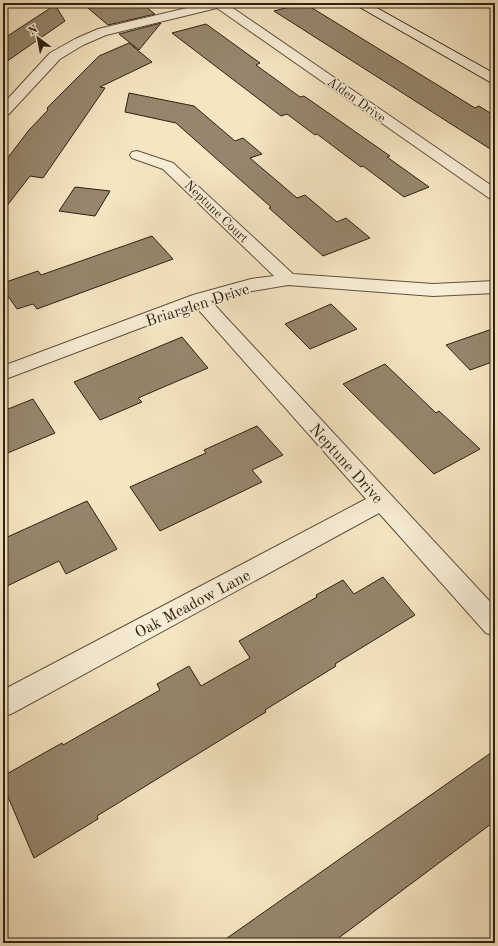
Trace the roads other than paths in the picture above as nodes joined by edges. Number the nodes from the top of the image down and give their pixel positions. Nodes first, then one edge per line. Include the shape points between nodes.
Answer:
1 (221, 3) edge
2 (360, 3) edge
3 (495, 79) edge
4 (3, 95) edge
5 (17, 96) junction
6 (3, 112) edge
7 (137, 155) dead end
8 (495, 195) edge
9 (288, 279) junction
10 (495, 287) edge
11 (199, 299) junction
12 (3, 374) edge
13 (382, 501) junction
14 (495, 626) edge
15 (3, 704) edge

1 - 5 street via 102,32 79,42 55,56
1 - 8 street, Alden Drive
2 - 3 street
4 - 5 street
5 - 6 street
7 - 9 street, Neptune Court via 168,166
9 - 10 street, Briarglen Drive via 433,290
9 - 11 street, Briarglen Drive via 251,285
11 - 12 street, Briarglen Drive
11 - 13 street, Neptune Drive
13 - 14 street, Neptune Drive
13 - 15 street, Oak Meadow Lane

